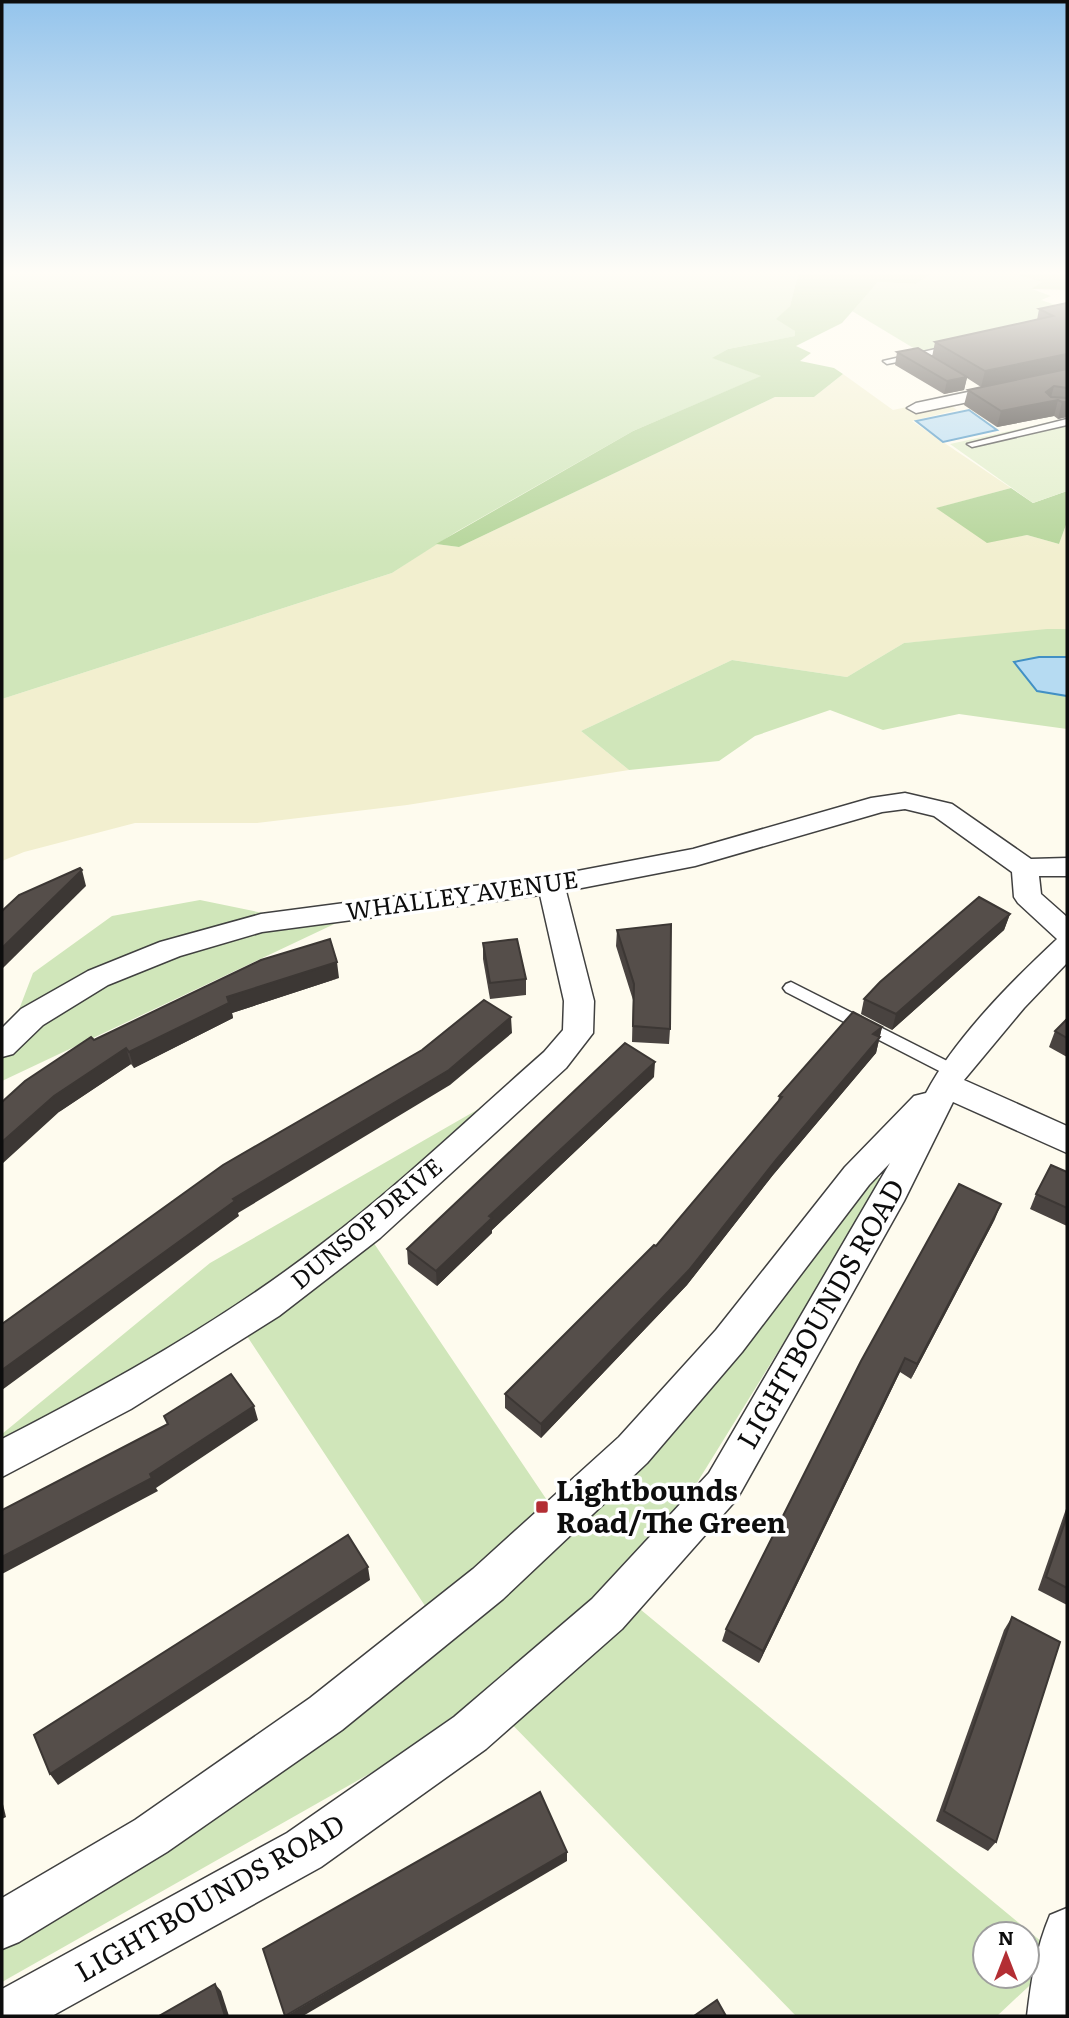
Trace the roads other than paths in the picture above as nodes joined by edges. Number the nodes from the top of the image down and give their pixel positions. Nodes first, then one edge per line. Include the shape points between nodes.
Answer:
1 (1067, 376) edge
2 (916, 408) dead end
3 (1067, 422) edge
4 (972, 444) dead end
5 (1067, 867) edge
6 (1025, 868) junction
7 (551, 886) junction
8 (1067, 932) edge
9 (1067, 946) edge
10 (791, 988) dead end
11 (2, 1046) edge
12 (949, 1078) junction
13 (1067, 1140) edge
14 (2, 1459) edge
15 (2, 1925) edge
16 (1067, 1932) edge
17 (3, 2016) edge
18 (1052, 2016) edge

1 - 2 street via 977,391
3 - 4 lane
5 - 6 street
6 - 7 street, WHALLEY AVENUE via 943,810 905,801 880,804 695,857
6 - 8 street via 1028,897
7 - 11 street, WHALLEY AVENUE via 261,923 170,949 98,978 32,1017
7 - 14 street, DUNSOP DRIVE via 579,1001 578,1033 555,1060 305,1278 209,1345
9 - 12 street, LIGHTBOUNDS ROAD via 1014,1000
10 - 12 lane
12 - 13 street
12 - 15 street, LIGHTBOUNDS ROAD via 857,1175 729,1341 633,1450 488,1584 326,1714 195,1806
12 - 17 street, LIGHTBOUNDS ROAD via 892,1191 723,1486 607,1614 470,1734 304,1850
16 - 18 street

